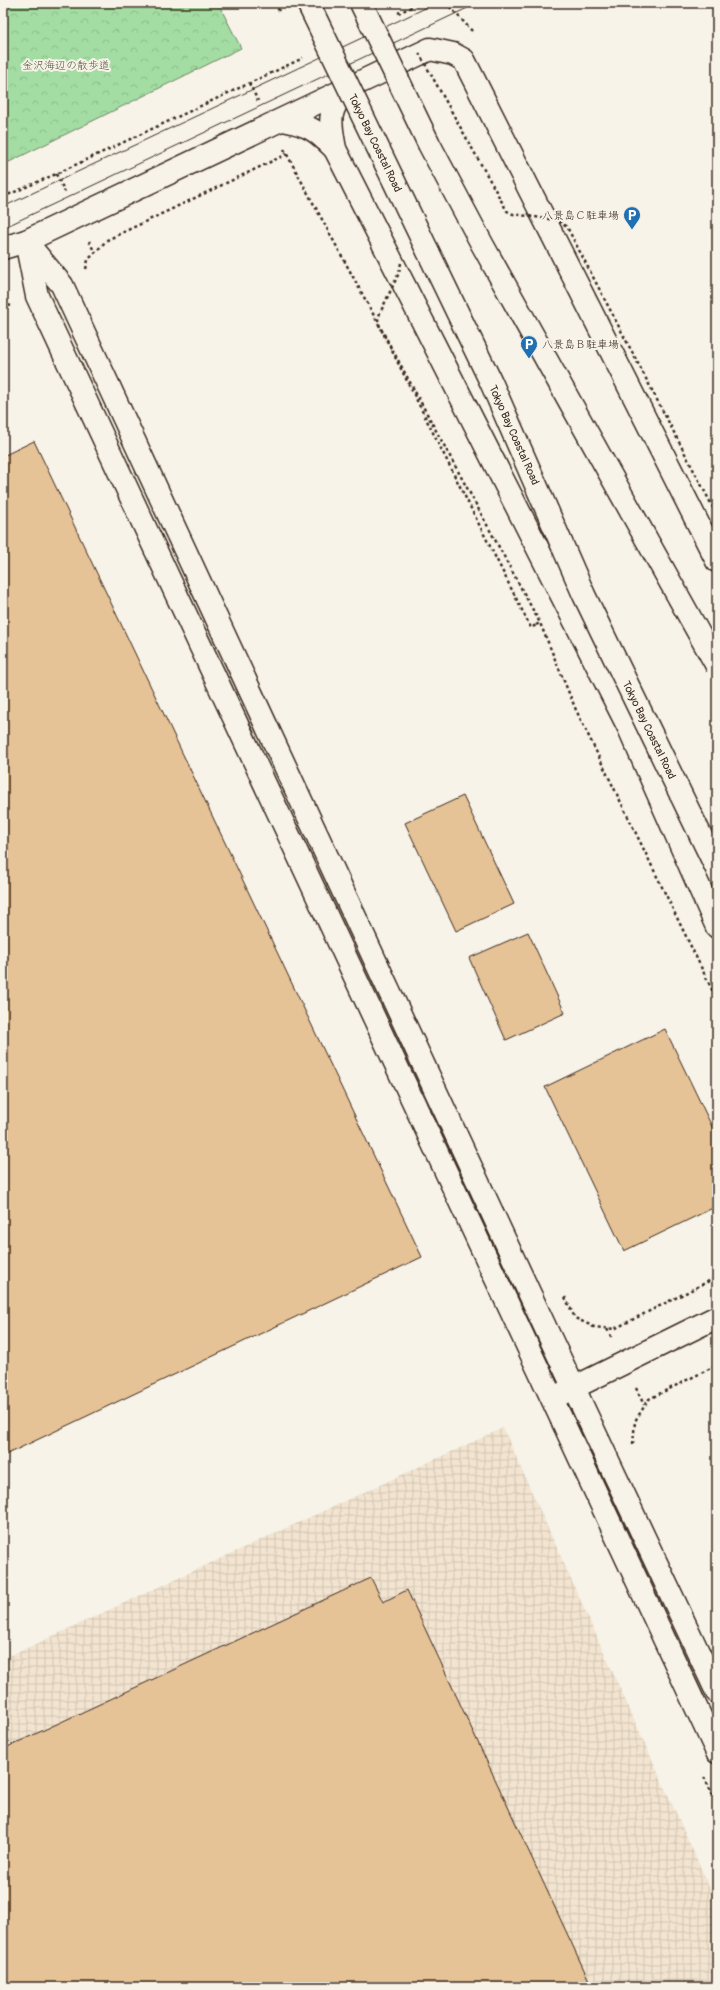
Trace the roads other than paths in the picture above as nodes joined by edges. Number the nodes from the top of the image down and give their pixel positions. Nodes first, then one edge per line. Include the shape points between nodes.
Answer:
1 (308, 3) edge
2 (361, 3) edge
3 (346, 89) junction
4 (277, 123) junction
5 (335, 149) junction
6 (26, 241) junction
7 (3, 248) edge
8 (3, 259) edge
9 (717, 561) edge
10 (717, 666) edge
11 (717, 869) edge
12 (717, 927) edge
13 (717, 1317) edge
14 (574, 1388) junction
15 (550, 1399) junction
16 (717, 1692) edge
17 (717, 1752) edge

1 - 11 main road, Tokyo Bay Coastal Road, bridge via 490,382 584,595
2 - 10 main road, bridge via 429,144 482,244
3 - 4 main road
3 - 5 main road via 334,104 330,122
3 - 9 main road via 430,49 453,54 464,60
4 - 5 main road via 298,122 316,130
4 - 6 main road
5 - 12 main road via 628,726
6 - 7 main road
6 - 8 main road
6 - 14 main road via 62,285
6 - 15 main road via 37,296
13 - 14 main road
14 - 15 main road
14 - 16 main road
15 - 17 main road

